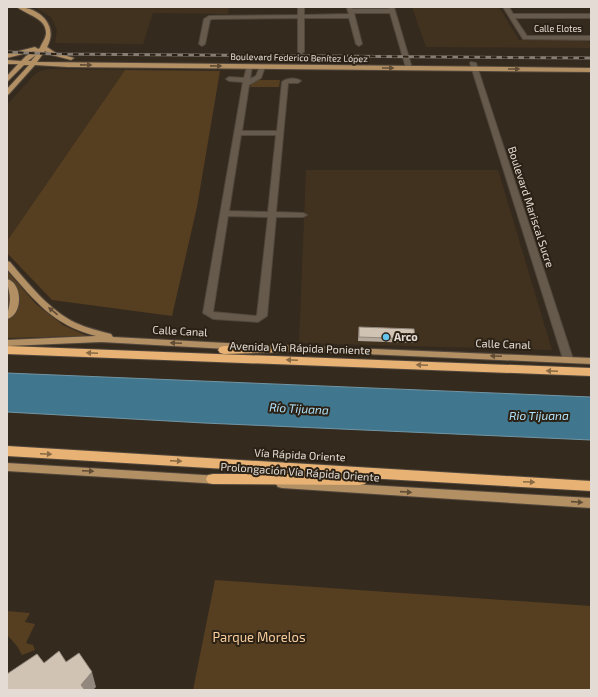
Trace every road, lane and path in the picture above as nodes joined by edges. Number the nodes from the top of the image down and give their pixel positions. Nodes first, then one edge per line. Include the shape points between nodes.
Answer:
1 (20, 7) edge
2 (301, 7) edge
3 (506, 7) edge
4 (392, 9) edge
5 (350, 12) edge
6 (512, 16) junction
7 (591, 16) edge
8 (302, 18) junction
9 (591, 38) edge
10 (202, 44) dead end
11 (359, 44) dead end
12 (43, 47) junction
13 (301, 52) dead end
14 (7, 56) edge
15 (28, 57) junction
16 (38, 57) junction
17 (71, 58) junction
18 (7, 62) edge
19 (23, 63) junction
20 (591, 63) edge
21 (33, 64) junction
22 (68, 65) junction
23 (408, 65) junction
24 (474, 66) junction
25 (249, 67) junction
26 (262, 67) junction
27 (591, 70) edge
28 (8, 75) edge
29 (22, 77) junction
30 (229, 80) dead end
31 (298, 81) dead end
32 (246, 82) junction
33 (7, 93) edge
34 (237, 133) junction
35 (280, 133) junction
36 (226, 213) junction
37 (272, 214) junction
38 (303, 215) dead end
39 (7, 264) edge
40 (7, 282) edge
41 (7, 316) edge
42 (128, 341) junction
43 (7, 343) edge
44 (285, 349) junction
45 (7, 350) edge
46 (118, 354) junction
47 (568, 359) junction
48 (591, 360) edge
49 (591, 372) edge
50 (7, 451) edge
51 (7, 466) edge
52 (213, 479) junction
53 (505, 481) junction
54 (591, 486) edge
55 (591, 503) edge

1 - 12 main road via 41,19 48,27 48,36
2 - 8 street
3 - 6 street
4 - 5 street
4 - 23 street
5 - 8 street
5 - 11 street
6 - 7 street
6 - 9 street, Calle Elotes via 525,38
8 - 10 street via 211,17 207,19
8 - 13 street
12 - 14 main road
12 - 15 main road
12 - 16 main road
12 - 17 main road via 54,54
14 - 15 main road, Boulevard Federico Benítez López
15 - 16 main road, Boulevard Federico Benítez López
15 - 19 main road
16 - 17 main road, Boulevard Federico Benítez López
16 - 21 main road
17 - 23 main road, Boulevard Federico Benítez López
18 - 19 main road, Boulevard Federico Benítez López
19 - 21 main road, Boulevard Federico Benítez López
19 - 28 main road
20 - 24 main road, Boulevard Federico Benítez López
21 - 22 main road, Boulevard Federico Benítez López
21 - 29 main road
22 -> 25 main road, Boulevard Federico Benítez López
22 - 29 main road via 38,69
23 - 24 main road, Boulevard Federico Benítez López
26 -> 23 main road, Boulevard Federico Benítez López
24 -> 27 main road, Boulevard Federico Benítez López
24 - 47 street, Boulevard Mariscal Sucre
25 - 26 main road, Boulevard Federico Benítez López
25 - 32 street
26 - 32 street via 259,77
29 - 33 main road
30 - 32 street
31 - 35 street via 285,82
32 - 34 street
34 - 35 street
34 - 36 street
35 - 37 street
36 - 37 street
36 - 37 street via 208,313 213,316 258,319 262,316
37 - 38 street
42 -> 39 main road via 67,322 42,302
40 - 41 main road via 12,287 15,299 13,308
42 - 43 main road, Calle Canal via 101,339
44 -> 42 main road, Calle Canal
44 - 46 highway
47 -> 44 main road, Calle Canal
46 -> 45 highway, Avenida Vía Rápida Poniente
49 -> 46 highway, Avenida Vía Rápida Poniente
47 - 48 main road, Calle Canal
50 -> 53 highway, Vía Rápida Oriente
51 -> 52 main road, Prolongación Vía Rápida Oriente
52 - 53 highway via 309,479 441,484
52 -> 55 main road, Prolongación Vía Rápida Oriente
53 -> 54 highway, Vía Rápida Oriente

